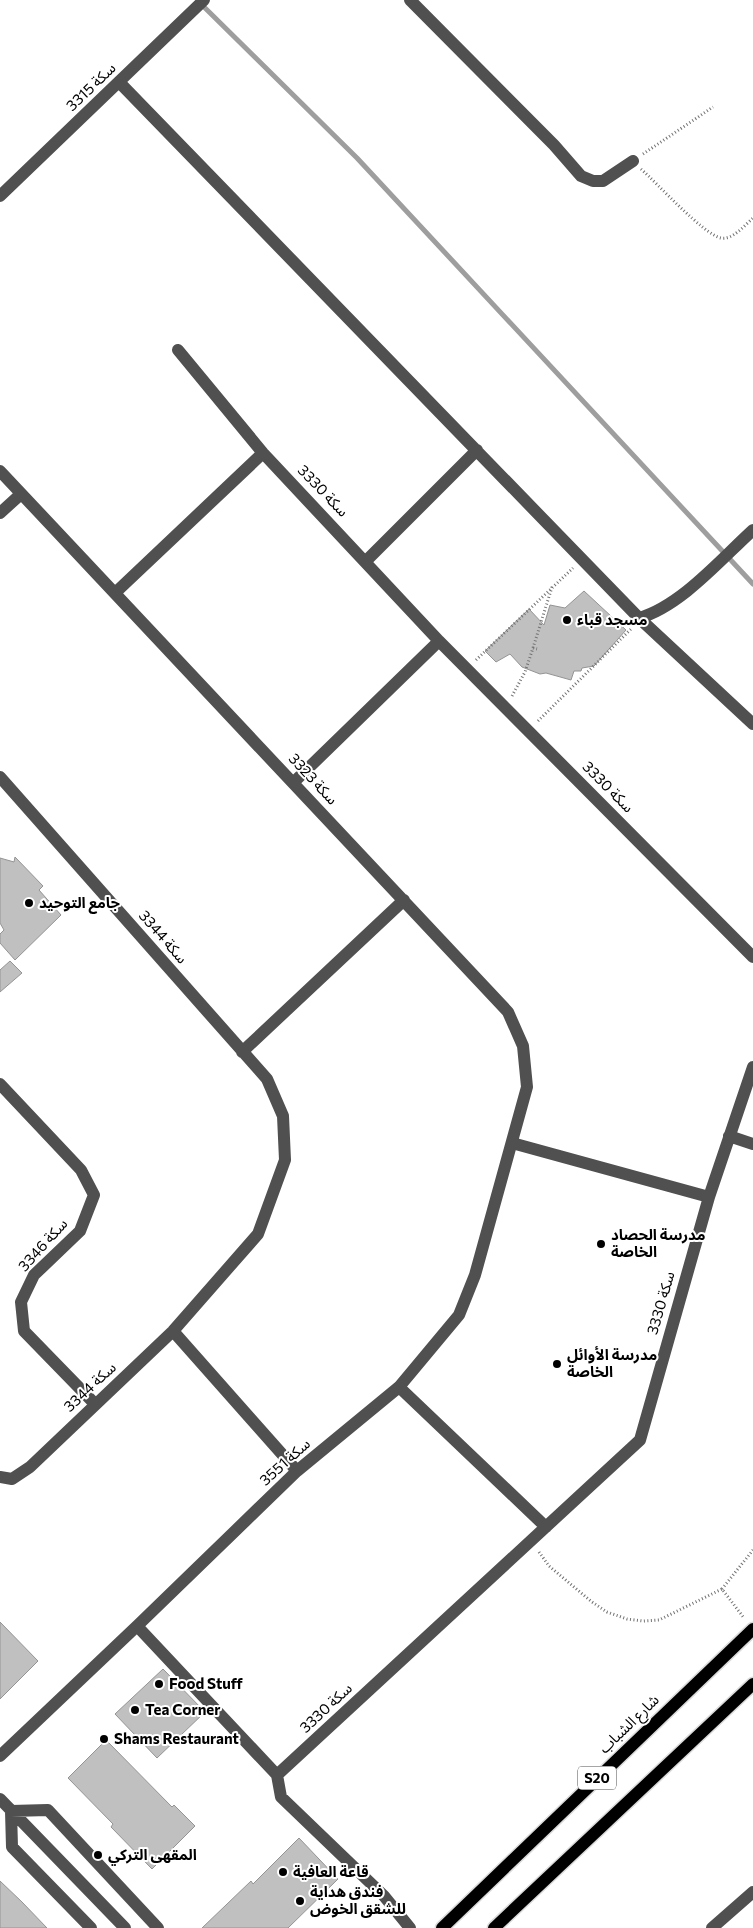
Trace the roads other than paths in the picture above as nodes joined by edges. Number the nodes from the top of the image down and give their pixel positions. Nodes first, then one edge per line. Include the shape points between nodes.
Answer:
1 (204, 0) edge
2 (410, 0) edge
3 (119, 82) junction
4 (633, 161) road end
5 (0, 196) edge
6 (178, 350) dead end
7 (477, 450) junction
8 (263, 453) junction
9 (0, 471) edge
10 (21, 494) junction
11 (0, 513) edge
12 (753, 530) edge
13 (366, 561) junction
14 (115, 593) junction
15 (639, 618) junction
16 (439, 641) junction
17 (753, 724) edge
18 (0, 777) edge
19 (294, 782) junction
20 (404, 900) junction
21 (753, 957) edge
22 (242, 1052) junction
23 (753, 1067) edge
24 (0, 1084) edge
25 (729, 1136) junction
26 (512, 1142) junction
27 (753, 1144) edge
28 (709, 1197) junction
29 (173, 1331) junction
30 (399, 1387) junction
31 (95, 1404) junction
32 (297, 1471) junction
33 (0, 1477) edge
34 (546, 1527) junction
35 (138, 1626) junction
36 (753, 1629) edge
37 (753, 1684) edge
38 (0, 1756) edge
39 (277, 1775) junction
40 (0, 1800) edge
41 (11, 1811) junction
42 (753, 1892) edge
43 (90, 1928) edge
44 (125, 1928) edge
45 (158, 1928) edge
46 (410, 1928) edge
47 (442, 1928) edge
48 (494, 1928) edge
49 (712, 1928) edge

1 - 3 street, سكة 3315
2 - 4 street via 581,176 603,181
3 - 5 street, سكة 3315
3 - 7 street
6 - 8 street, سكة 3330
7 - 13 street
7 - 15 street
8 - 13 street, سكة 3330
8 - 14 street
9 - 10 street, سكة 3323
10 - 11 street
10 - 14 street, سكة 3323
12 - 15 street via 680,596 654,614
13 - 16 street, سكة 3330
14 - 19 street, سكة 3323
15 - 17 street
16 - 19 street
16 - 21 street, سكة 3330
18 - 22 street, سكة 3344
19 - 20 street, سكة 3323
20 - 22 street
20 - 26 street, سكة 3323 via 508,1012 523,1046 527,1086
22 - 29 street, سكة 3344 via 267,1078 283,1116 285,1160 258,1234
23 - 25 street, سكة 3330
24 - 31 street, سكة 3346 via 81,1170 94,1195 80,1231 34,1275 21,1302 24,1331
25 - 27 street
25 - 28 street, سكة 3330
26 - 28 street
26 - 30 street, سكة 3551 via 475,1274 460,1315
28 - 34 street, سكة 3330 via 640,1440
29 - 31 street, سكة 3344
29 - 32 street
30 - 32 street, سكة 3551
30 - 34 street
31 - 33 street, سكة 3344 via 30,1467 12,1479
32 - 35 street, سكة 3551
34 - 39 street, سكة 3330
35 - 38 street, سكة 3551
35 - 39 street
36 - 47 main road, شارع الشباب / S20
37 - 48 main road, S20
39 - 46 street via 280,1797 384,1896
40 - 41 street
41 - 43 street via 12,1847
41 - 44 street
41 - 45 street via 48,1810
42 - 49 street

